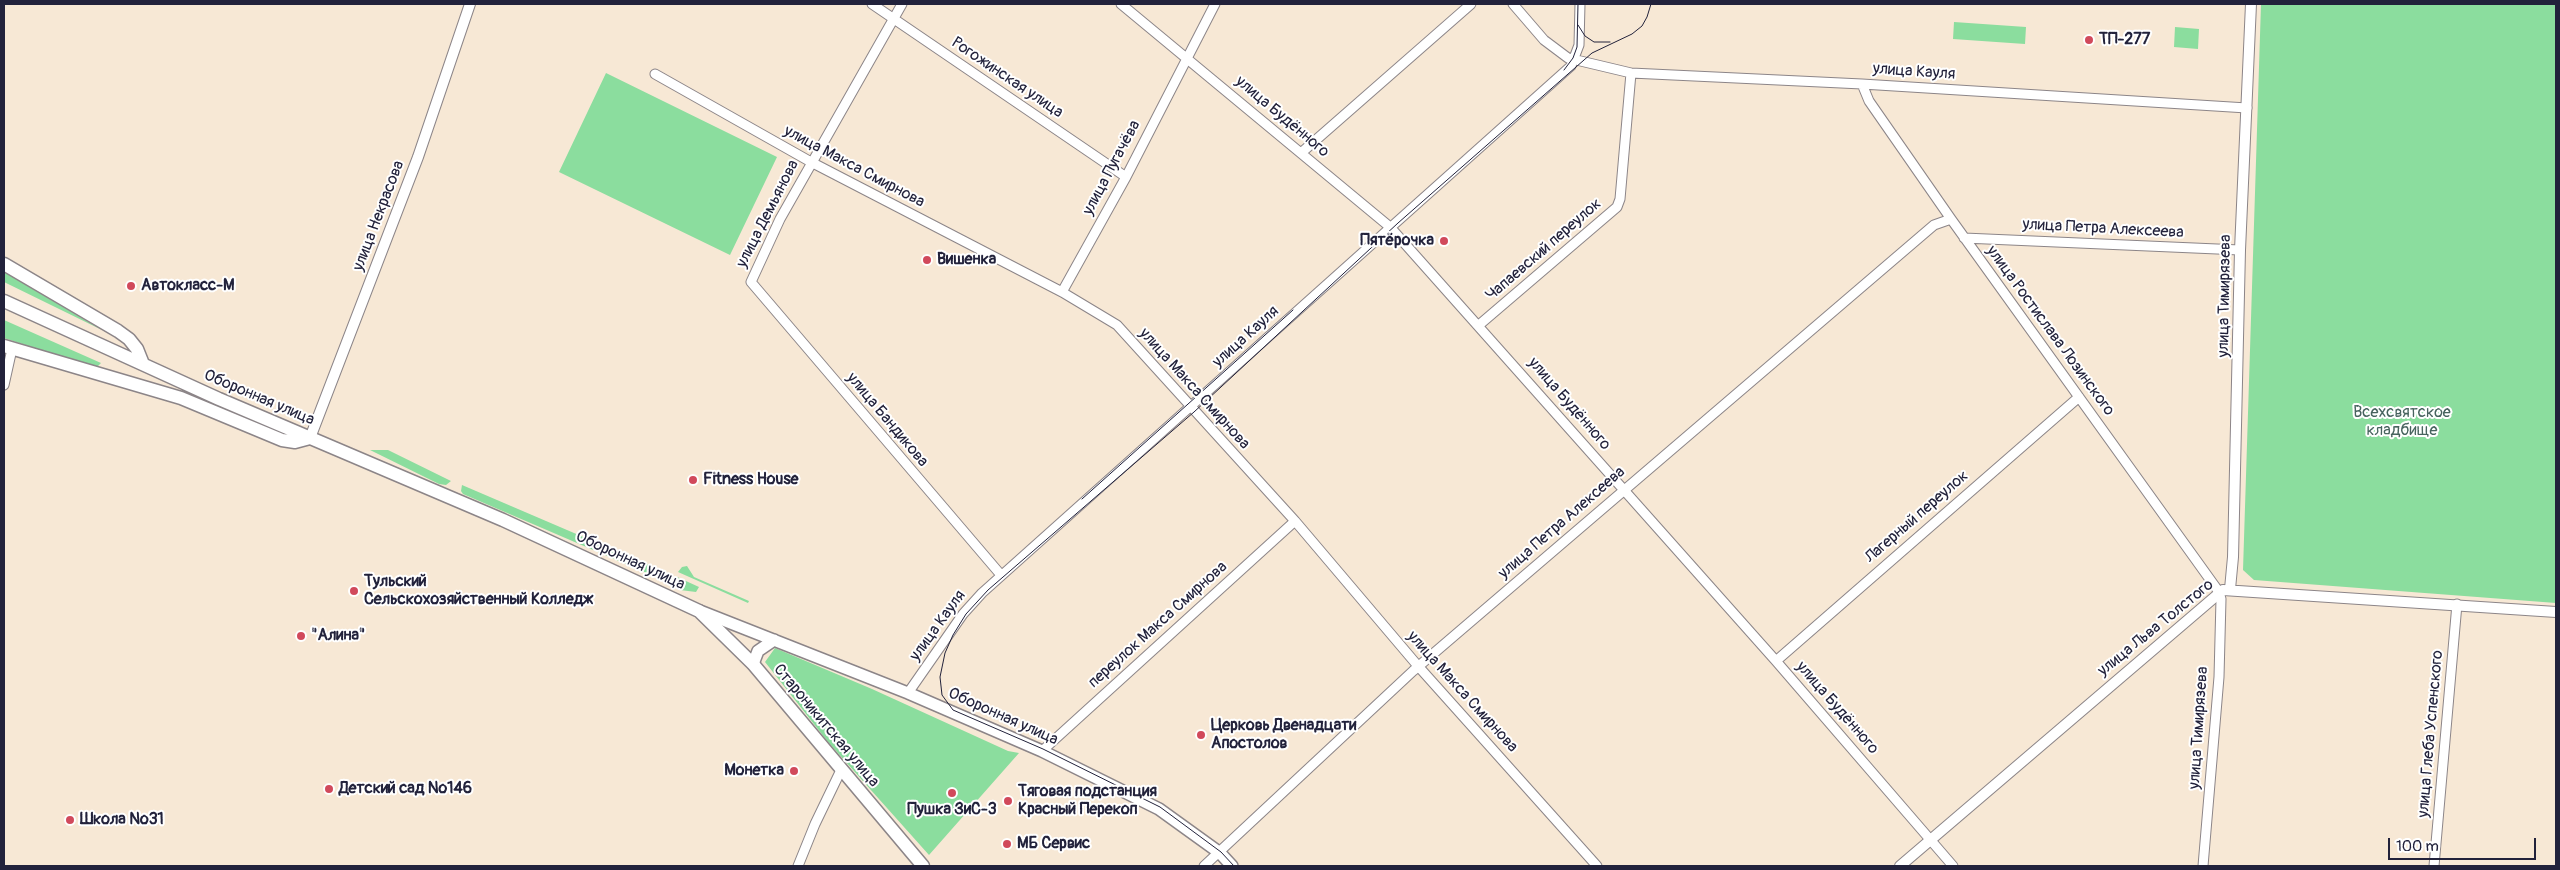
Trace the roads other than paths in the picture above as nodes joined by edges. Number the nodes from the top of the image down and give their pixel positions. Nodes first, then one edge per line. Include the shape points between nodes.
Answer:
1 (470, 4) edge
2 (872, 4) edge
3 (902, 4) edge
4 (1122, 4) edge
5 (1215, 4) edge
6 (1471, 4) edge
7 (1513, 4) edge
8 (1580, 4) edge
9 (2251, 4) edge
10 (894, 19) junction
11 (1188, 58) junction
12 (1578, 59) junction
13 (1631, 73) junction
14 (655, 74) dead end
15 (1862, 84) junction
16 (2247, 108) junction
17 (1302, 152) junction
18 (811, 162) junction
19 (1126, 176) junction
20 (1952, 219) junction
21 (1390, 227) junction
22 (1964, 238) junction
23 (2240, 250) junction
24 (4, 264) edge
25 (751, 282) joint
26 (1062, 292) junction
27 (4, 301) edge
28 (1479, 326) junction
29 (8, 348) edge
30 (143, 364) junction
31 (155, 370) junction
32 (4, 385) edge
33 (2079, 397) junction
34 (181, 398) junction
35 (219, 399) junction
36 (1190, 408) junction
37 (301, 437) junction
38 (1624, 490) junction
39 (1295, 521) junction
40 (1001, 575) junction
41 (2224, 590) junction
42 (2457, 604) junction
43 (699, 611) junction
44 (2556, 612) edge
45 (774, 640) junction
46 (1776, 661) junction
47 (753, 664) junction
48 (1418, 666) junction
49 (908, 693) junction
50 (1042, 751) junction
51 (841, 770) junction
52 (1931, 840) junction
53 (1220, 853) junction
54 (798, 866) edge
55 (923, 866) edge
56 (1204, 866) edge
57 (1232, 866) edge
58 (1597, 866) edge
59 (1900, 866) edge
60 (1952, 866) edge
61 (2203, 866) edge
62 (2434, 866) edge

1 - 37 street, улица Некрасова via 418,156
2 - 10 street, Рогожинская улица
3 - 10 street, улица Демьянова
4 - 11 street, улица Будённого
5 - 11 street, улица Пугачёва
6 - 17 street
7 - 12 street via 1544,40 1568,58
8 - 12 street
9 - 16 street, улица Тимирязева
10 - 18 street, улица Демьянова
10 - 19 street, Рогожинская улица
11 - 17 street, улица Будённого
11 - 19 street, улица Пугачёва
12 - 13 street, улица Кауля
12 - 21 street, улица Кауля
13 - 15 street, улица Кауля
13 - 28 street, Чапаевский переулок via 1617,207
14 - 18 street, улица Макса Смирнова
15 - 16 street, улица Кауля
15 - 20 street, улица Ростислава Лозинского via 1869,102
16 - 23 street, улица Тимирязева
17 - 21 street, улица Будённого
18 - 25 street, улица Демьянова
18 - 26 street, улица Макса Смирнова
19 - 26 street, улица Пугачёва
20 - 22 street, улица Ростислава Лозинского
20 - 38 street, улица Петра Алексеева via 1934,225
21 - 28 street, улица Будённого
21 - 36 street, улица Кауля
22 - 23 street, улица Петра Алексеева
22 - 33 street, улица Ростислава Лозинского
23 - 41 street, улица Тимирязева via 2233,557
24 - 30 main road via 130,339
25 - 40 street, улица Бандикова
26 - 36 street, улица Макса Смирнова via 1117,325
27 - 30 main road, Оборонная улица
28 - 38 street, улица Будённого
29 - 32 street
29 - 34 main road
30 - 31 main road, Оборонная улица
31 - 34 main road
31 - 35 main road, Оборонная улица
33 - 41 street, улица Ростислава Лозинского
33 - 46 street, Лагерный переулок
34 - 35 main road
34 - 37 main road via 282,440
35 - 37 main road, Оборонная улица
36 - 39 street, улица Макса Смирнова
36 - 40 street, улица Кауля
37 - 43 main road, Оборонная улица via 503,520
38 - 46 street, улица Будённого
38 - 48 street, улица Петра Алексеева
39 - 48 street, улица Макса Смирнова
39 - 50 street, переулок Макса Смирнова
40 - 49 street, улица Кауля via 963,614
41 - 42 street, улица Льва Толстого
41 - 52 street, улица Льва Толстого
41 - 61 street, улица Тимирязева
42 - 44 street, улица Льва Толстого
42 - 62 street, улица Глеба Успенского
43 - 45 main road, Оборонная улица
43 - 47 main road, Староникитская улица
45 - 47 main road via 758,651
45 - 49 main road, Оборонная улица
46 - 52 street, улица Будённого
47 - 51 main road, Староникитская улица
48 - 53 street, улица Петра Алексеева
48 - 58 street, улица Макса Смирнова
49 - 50 main road, Оборонная улица
50 - 53 main road, Оборонная улица via 1159,809
51 - 54 street via 814,824
51 - 55 main road, Староникитская улица
52 - 59 street, улица Льва Толстого
52 - 60 street, улица Будённого
53 - 56 street, улица Петра Алексеева
53 - 57 main road, Оборонная улица

